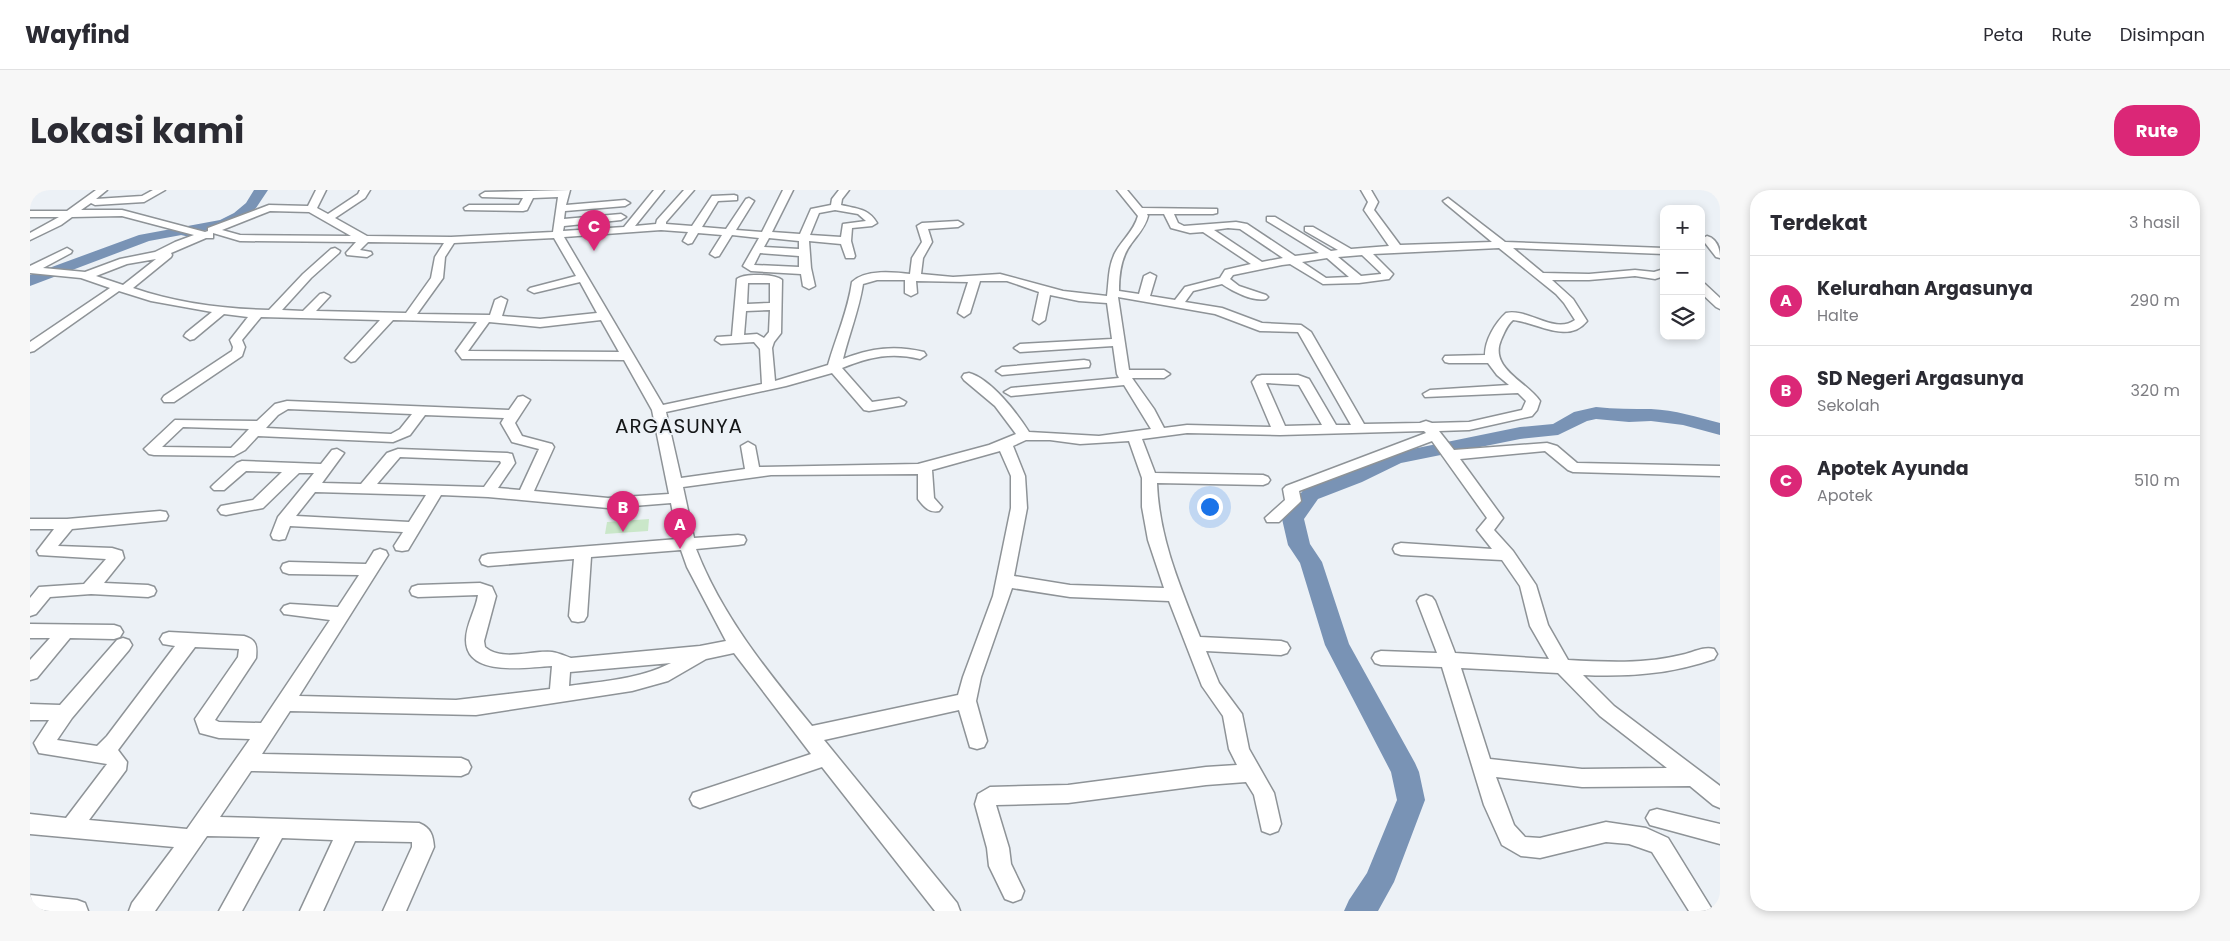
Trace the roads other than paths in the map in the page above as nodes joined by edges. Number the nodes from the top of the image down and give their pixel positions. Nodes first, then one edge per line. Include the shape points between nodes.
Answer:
1 (102, 190) edge
2 (160, 190) edge
3 (321, 190) edge
4 (366, 190) edge
5 (659, 190) edge
6 (689, 190) edge
7 (788, 190) edge
8 (844, 190) edge
9 (1122, 190) edge
10 (1366, 190) edge
11 (529, 193) edge
12 (485, 195) dead end
13 (734, 198) dead end
14 (749, 201) dead end
15 (1448, 201) dead end
16 (86, 202) junction
17 (625, 203) dead end
18 (836, 207) junction
19 (311, 208) junction
20 (469, 208) dead end
21 (561, 210) edge
22 (1168, 211) junction
23 (1213, 211) dead end
24 (72, 213) junction
25 (122, 213) junction
26 (30, 214) edge
27 (621, 217) dead end
28 (329, 218) junction
29 (1148, 220) junction
30 (1271, 220) dead end
31 (102, 223) dead end
32 (1172, 223) junction
33 (958, 224) dead end
34 (656, 227) junction
35 (695, 228) junction
36 (627, 229) junction
37 (1309, 229) dead end
38 (1207, 230) junction
39 (729, 231) junction
40 (208, 233) junction
41 (766, 234) junction
42 (30, 237) edge
43 (804, 237) junction
44 (365, 239) junction
45 (1708, 239) dead end
46 (451, 240) junction
47 (846, 240) junction
48 (688, 241) dead end
49 (1503, 245) junction
50 (1397, 249) junction
51 (757, 250) junction
52 (67, 251) dead end
53 (1364, 251) junction
54 (335, 252) dead end
55 (1348, 252) junction
56 (805, 253) junction
57 (1660, 253) edge
58 (367, 254) dead end
59 (715, 254) dead end
60 (1328, 254) junction
61 (1705, 254) edge
62 (1720, 255) edge
63 (850, 256) dead end
64 (1293, 260) junction
65 (1259, 265) junction
66 (31, 270) edge
67 (806, 272) junction
68 (1660, 274) edge
69 (83, 275) junction
70 (1150, 276) dead end
71 (1541, 276) junction
72 (913, 277) junction
73 (975, 277) junction
74 (584, 278) junction
75 (954, 280) junction
76 (1224, 280) junction
77 (1359, 280) junction
78 (809, 286) dead end
79 (120, 288) junction
80 (534, 290) dead end
81 (1045, 290) junction
82 (1705, 290) edge
83 (911, 293) dead end
84 (950, 293) dead end
85 (324, 296) dead end
86 (1112, 296) junction
87 (1144, 297) junction
88 (1262, 297) dead end
89 (502, 300) dead end
90 (1178, 304) junction
91 (1720, 305) edge
92 (777, 306) junction
93 (741, 308) junction
94 (221, 311) junction
95 (964, 313) dead end
96 (257, 314) junction
97 (271, 314) junction
98 (306, 315) junction
99 (390, 316) junction
100 (606, 316) junction
101 (409, 317) junction
102 (490, 319) junction
103 (1039, 320) dead end
104 (190, 336) dead end
105 (738, 339) junction
106 (722, 340) dead end
107 (1117, 342) junction
108 (1077, 344) junction
109 (30, 348) edge
110 (766, 348) junction
111 (1020, 348) dead end
112 (627, 356) junction
113 (920, 356) dead end
114 (351, 358) dead end
115 (1449, 359) dead end
116 (1491, 359) junction
117 (1084, 364) junction
118 (834, 367) junction
119 (1002, 371) dead end
120 (1164, 374) dead end
121 (969, 377) dead end
122 (1125, 377) junction
123 (1092, 384) junction
124 (769, 385) junction
125 (1522, 389) junction
126 (1011, 392) dead end
127 (1430, 394) dead end
128 (169, 399) dead end
129 (523, 400) dead end
130 (899, 402) dead end
131 (659, 410) junction
132 (421, 411) junction
133 (513, 414) junction
134 (1359, 427) junction
135 (259, 428) junction
136 (1331, 429) junction
137 (1280, 431) junction
138 (1160, 432) junction
139 (1024, 436) junction
140 (1134, 436) junction
141 (1439, 441) junction
142 (1005, 444) junction
143 (748, 446) dead end
144 (337, 453) dead end
145 (295, 468) junction
146 (325, 468) junction
147 (925, 468) junction
148 (1720, 471) edge
149 (753, 473) junction
150 (1149, 478) junction
151 (1263, 480) dead end
152 (312, 486) junction
153 (219, 487) dead end
154 (366, 488) junction
155 (437, 490) junction
156 (675, 491) junction
157 (488, 492) junction
158 (525, 495) junction
159 (934, 507) dead end
160 (226, 510) dead end
161 (160, 516) dead end
162 (1272, 518) dead end
163 (30, 524) edge
164 (67, 524) junction
165 (412, 527) junction
166 (738, 540) dead end
167 (687, 545) junction
168 (402, 546) dead end
169 (1401, 549) dead end
170 (37, 552) edge
171 (583, 553) junction
172 (380, 555) dead end
173 (1507, 555) junction
174 (488, 560) dead end
175 (288, 568) dead end
176 (370, 570) junction
177 (1005, 581) junction
178 (90, 588) junction
179 (38, 591) edge
180 (148, 591) dead end
181 (418, 591) dead end
182 (1175, 595) junction
183 (1426, 601) dead end
184 (30, 610) edge
185 (290, 610) dead end
186 (340, 614) junction
187 (578, 616) dead end
188 (66, 630) junction
189 (30, 631) edge
190 (169, 639) dead end
191 (190, 640) junction
192 (1193, 643) junction
193 (738, 646) junction
194 (1281, 648) dead end
195 (701, 653) junction
196 (1708, 654) dead end
197 (1381, 658) dead end
198 (1449, 660) junction
199 (561, 664) junction
200 (1563, 667) junction
201 (30, 673) edge
202 (559, 695) junction
203 (966, 701) junction
204 (285, 703) junction
205 (30, 712) edge
206 (65, 713) junction
207 (267, 731) junction
208 (808, 735) junction
209 (977, 741) dead end
210 (101, 755) junction
211 (826, 758) junction
212 (246, 762) junction
213 (461, 767) dead end
214 (1483, 767) junction
215 (1251, 773) junction
216 (1694, 777) junction
217 (700, 799) dead end
218 (1720, 799) edge
219 (1657, 818) dead end
220 (30, 824) edge
221 (1270, 824) dead end
222 (71, 827) junction
223 (276, 829) junction
224 (349, 830) junction
225 (199, 832) junction
226 (1720, 834) edge
227 (1014, 891) dead end
228 (30, 906) edge
229 (77, 911) edge
230 (140, 911) edge
231 (230, 911) edge
232 (311, 911) edge
233 (394, 911) edge
234 (949, 911) edge
235 (1702, 911) edge

1 - 16 street
2 - 16 street via 144,199
3 - 19 street
4 - 28 street
5 - 36 street
6 - 34 street
7 - 41 street
8 - 18 street via 837,199
9 - 29 street
10 - 50 street via 1373,202 1369,210
11 - 12 street
11 - 20 street via 523,208
11 - 21 street
13 - 35 street via 715,198
14 - 39 street
15 - 49 street
16 - 24 street
17 - 21 street
18 - 43 street via 815,211
18 - 47 street via 849,214
19 - 28 street
19 - 40 street via 269,208
21 - 27 street
21 - 36 street
21 - 46 street
21 - 74 street
22 - 23 street
22 - 29 street
22 - 32 street
24 - 25 street
24 - 26 street
24 - 42 street
25 - 31 street
25 - 40 street
28 - 44 street
29 - 32 street
29 - 86 street via 1123,247 1114,268
30 - 60 street
32 - 38 street via 1179,228
33 - 72 street via 922,226 926,242 919,252
34 - 35 street
34 - 36 street
35 - 39 street
35 - 48 street
37 - 55 street
38 - 64 street via 1239,225
38 - 65 street
39 - 41 street
39 - 59 street
40 - 44 street via 261,239
40 - 69 street via 158,255 129,259
40 - 79 street via 174,249
41 - 43 street
41 - 51 street
43 - 47 street
43 - 56 street
44 - 46 street
44 - 58 street via 351,253
45 - 62 street
46 - 101 street via 440,257 436,278
47 - 63 street
49 - 50 street
49 - 57 street via 1594,246
49 - 71 street
50 - 53 street
51 - 56 street
51 - 67 street via 748,263 749,267
52 - 66 street
53 - 55 street
53 - 77 street via 1387,274
54 - 97 street
55 - 60 street
56 - 67 street
60 - 64 street
60 - 77 street
61 - 62 street
64 - 65 street
64 - 77 street via 1323,281
65 - 76 street via 1228,272
66 - 69 street
67 - 78 street
68 - 71 street
69 - 79 street
70 - 87 street
71 - 116 street via 1570,301 1581,321 1577,326 1553,328 1510,316 1492,342
72 - 75 street
72 - 83 street
72 - 118 street via 856,278 854,307
73 - 75 street
73 - 81 street via 1006,278
73 - 95 street
74 - 80 street
74 - 100 street
75 - 84 street
76 - 88 street via 1235,288
76 - 90 street via 1189,289
79 - 94 street via 175,304
79 - 109 street
81 - 86 street via 1078,297
81 - 103 street
82 - 91 street
85 - 98 street
86 - 87 street
86 - 107 street
87 - 90 street
89 - 102 street
90 - 134 street via 1218,312 1260,327 1303,330
92 - 93 street
92 - 93 street via 776,280 743,279
92 - 110 street via 775,332
93 - 105 street
94 - 96 street
94 - 104 street
96 - 97 street
96 - 128 street via 236,340 238,353
97 - 98 street
98 - 99 street
99 - 101 street
99 - 114 street
100 - 102 street via 546,322
100 - 112 street
101 - 102 street
102 - 112 street via 462,351 466,356
105 - 106 street
105 - 110 street via 757,338
107 - 108 street
107 - 122 street
108 - 111 street
108 - 117 street
110 - 124 street
112 - 131 street
113 - 118 street via 904,350 893,351 855,357
115 - 116 street
116 - 125 street
117 - 119 street
117 - 123 street
118 - 124 street
118 - 130 street via 869,407
120 - 122 street
121 - 139 street via 1002,403
122 - 123 street
122 - 138 street
123 - 126 street
124 - 131 street
125 - 127 street
125 - 141 street via 1533,401 1527,413 1469,426
129 - 133 street
131 - 156 street
132 - 133 street
132 - 135 street via 288,405 276,409
132 - 135 street via 406,432 393,438
133 - 158 street via 508,424 517,439 547,447
134 - 136 street
134 - 141 street
135 - 135 street via 180,423 151,449 229,453
136 - 137 street
136 - 137 street via 1304,382 1298,379 1262,379 1259,382
137 - 138 street via 1200,429
138 - 140 street
139 - 140 street via 1080,440
139 - 142 street
140 - 150 street
141 - 148 street via 1546,447 1573,467
141 - 162 street via 1293,488 1293,501
141 - 173 street via 1495,518 1485,530
142 - 147 street
142 - 177 street via 1018,476 1019,508
143 - 149 street
144 - 146 street
145 - 146 street
145 - 153 street via 242,466
145 - 160 street via 258,504
146 - 152 street
147 - 149 street
147 - 159 street via 926,499
149 - 156 street
150 - 151 street
150 - 182 street via 1156,540
152 - 154 street
152 - 165 street via 282,528
154 - 155 street
154 - 157 street via 398,453 507,457 508,463
155 - 157 street
155 - 165 street
156 - 158 street via 608,503
156 - 167 street
157 - 158 street
161 - 164 street
163 - 164 street
164 - 170 street
165 - 168 street
166 - 167 street
167 - 171 street
167 - 193 street via 695,567
169 - 173 street
170 - 178 street via 116,555
171 - 174 street
171 - 187 street
172 - 176 street
173 - 200 street via 1528,585 1539,626
175 - 176 street
176 - 186 street
177 - 182 street via 1070,591
177 - 203 street
178 - 179 street
178 - 180 street
179 - 184 street
181 - 199 street via 484,590 487,596 475,640 483,657 512,661 553,658
182 - 192 street
183 - 198 street
185 - 186 street
186 - 204 street
188 - 189 street
188 - 201 street
188 - 206 street via 118,639
190 - 191 street
191 - 207 street via 244,643 248,646 247,658 205,719 207,727
191 - 210 street
192 - 194 street
192 - 215 street via 1211,686 1232,714 1238,746
193 - 195 street
193 - 208 street
195 - 199 street
195 - 202 street via 646,681
196 - 200 street via 1667,666
197 - 198 street
198 - 200 street
198 - 214 street
199 - 202 street
200 - 216 street via 1608,710
202 - 204 street via 456,708
203 - 208 street
203 - 209 street
204 - 207 street
205 - 206 street
206 - 210 street via 46,737 46,747
207 - 212 street
208 - 211 street
210 - 222 street via 116,760 116,770
211 - 217 street
211 - 234 street
212 - 213 street
212 - 225 street
214 - 216 street via 1582,778
214 - 235 street via 1494,805 1513,842 1540,848 1606,832 1646,838 1660,845
215 - 221 street via 1264,793
215 - 227 street via 1068,794 990,796 985,804 1000,866
216 - 218 street
219 - 226 street
220 - 222 street
222 - 225 street
223 - 224 street
223 - 225 street
223 - 231 street
224 - 232 street
224 - 233 street via 419,832 422,837 422,851
225 - 230 street
228 - 229 street

